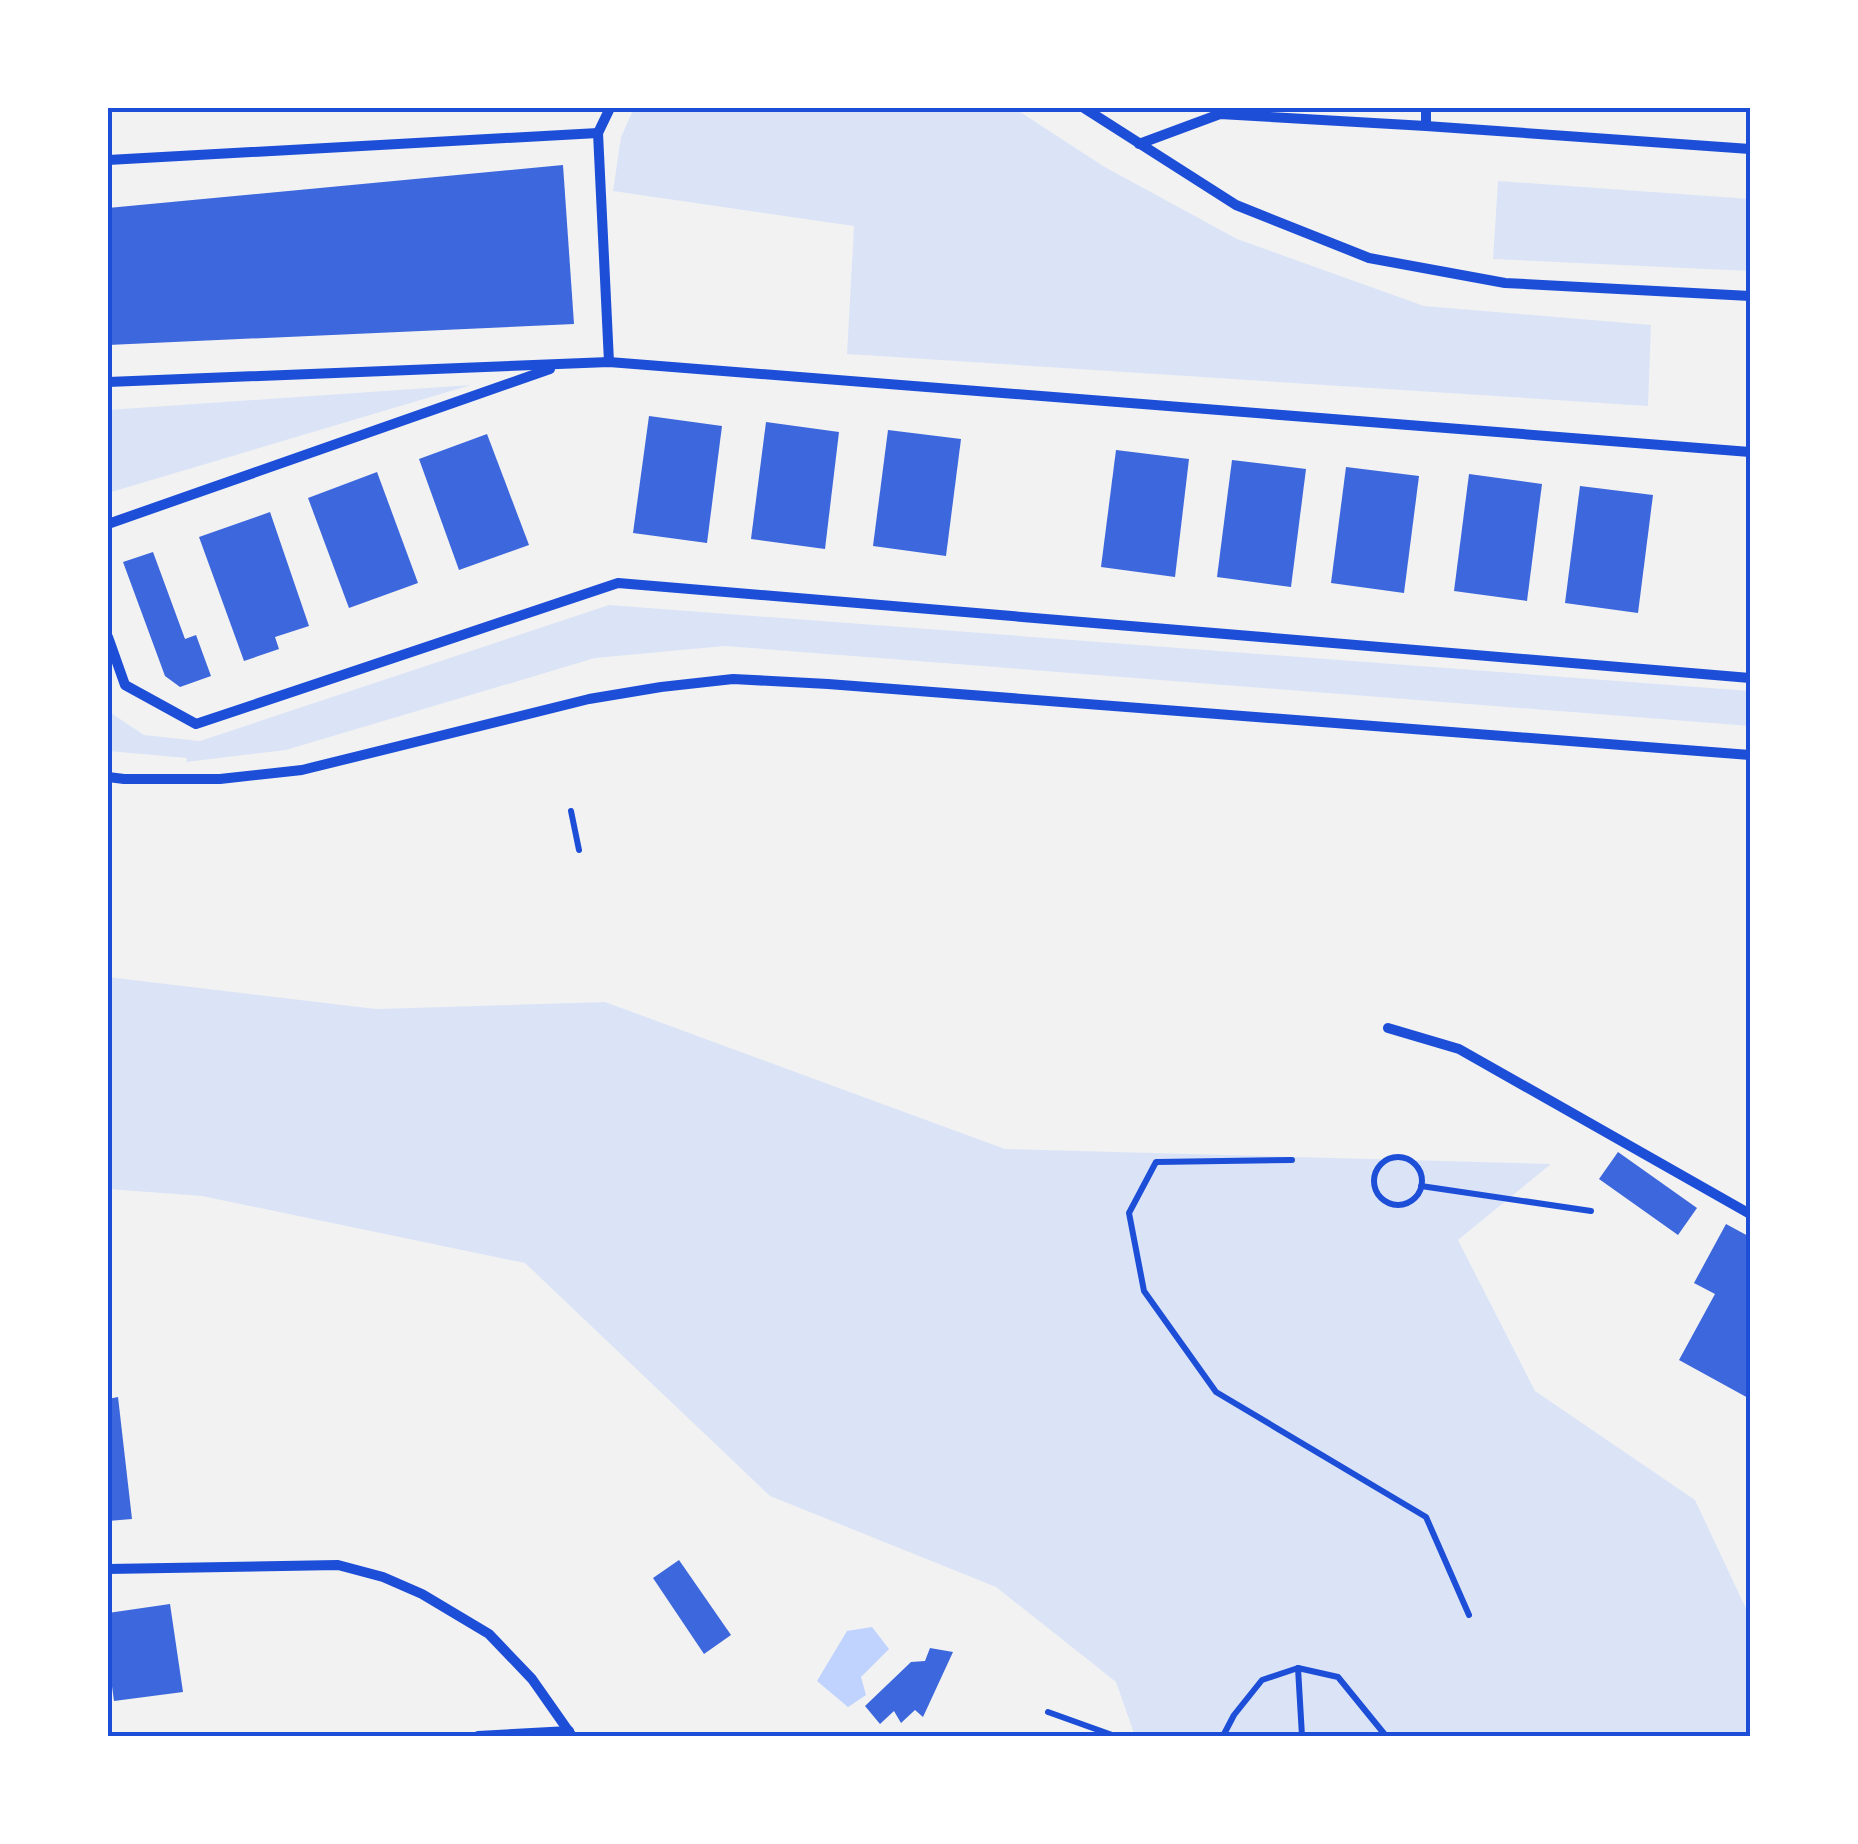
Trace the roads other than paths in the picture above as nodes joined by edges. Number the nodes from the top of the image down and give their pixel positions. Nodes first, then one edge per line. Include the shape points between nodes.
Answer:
1 (610, 108) edge
2 (1084, 108) edge
3 (1426, 108) edge
4 (1426, 126) junction
5 (598, 133) junction
6 (1139, 144) junction
7 (1750, 149) edge
8 (108, 160) edge
9 (1750, 296) edge
10 (609, 362) junction
11 (563, 364) junction
12 (108, 382) edge
13 (1750, 452) edge
14 (108, 524) edge
15 (108, 637) edge
16 (1750, 678) edge
17 (1750, 754) edge
18 (108, 777) edge
19 (1388, 1028) dead end
20 (1750, 1214) edge
21 (108, 1570) edge
22 (570, 1734) edge
23 (478, 1736) edge

1 - 5 street
2 - 6 street
3 - 4 street
4 - 6 street via 1220,114
4 - 7 street
5 - 8 street
5 - 10 street
6 - 9 street via 1236,205 1369,258 1505,283
10 - 11 street
10 - 13 street
11 - 12 street
11 - 14 street
15 - 16 street via 124,685 196,724 618,584
17 - 18 street via 733,679 589,698 302,770 220,779
19 - 20 street via 1459,1049
21 - 22 street via 338,1565 383,1577 489,1634 532,1679
22 - 23 street

